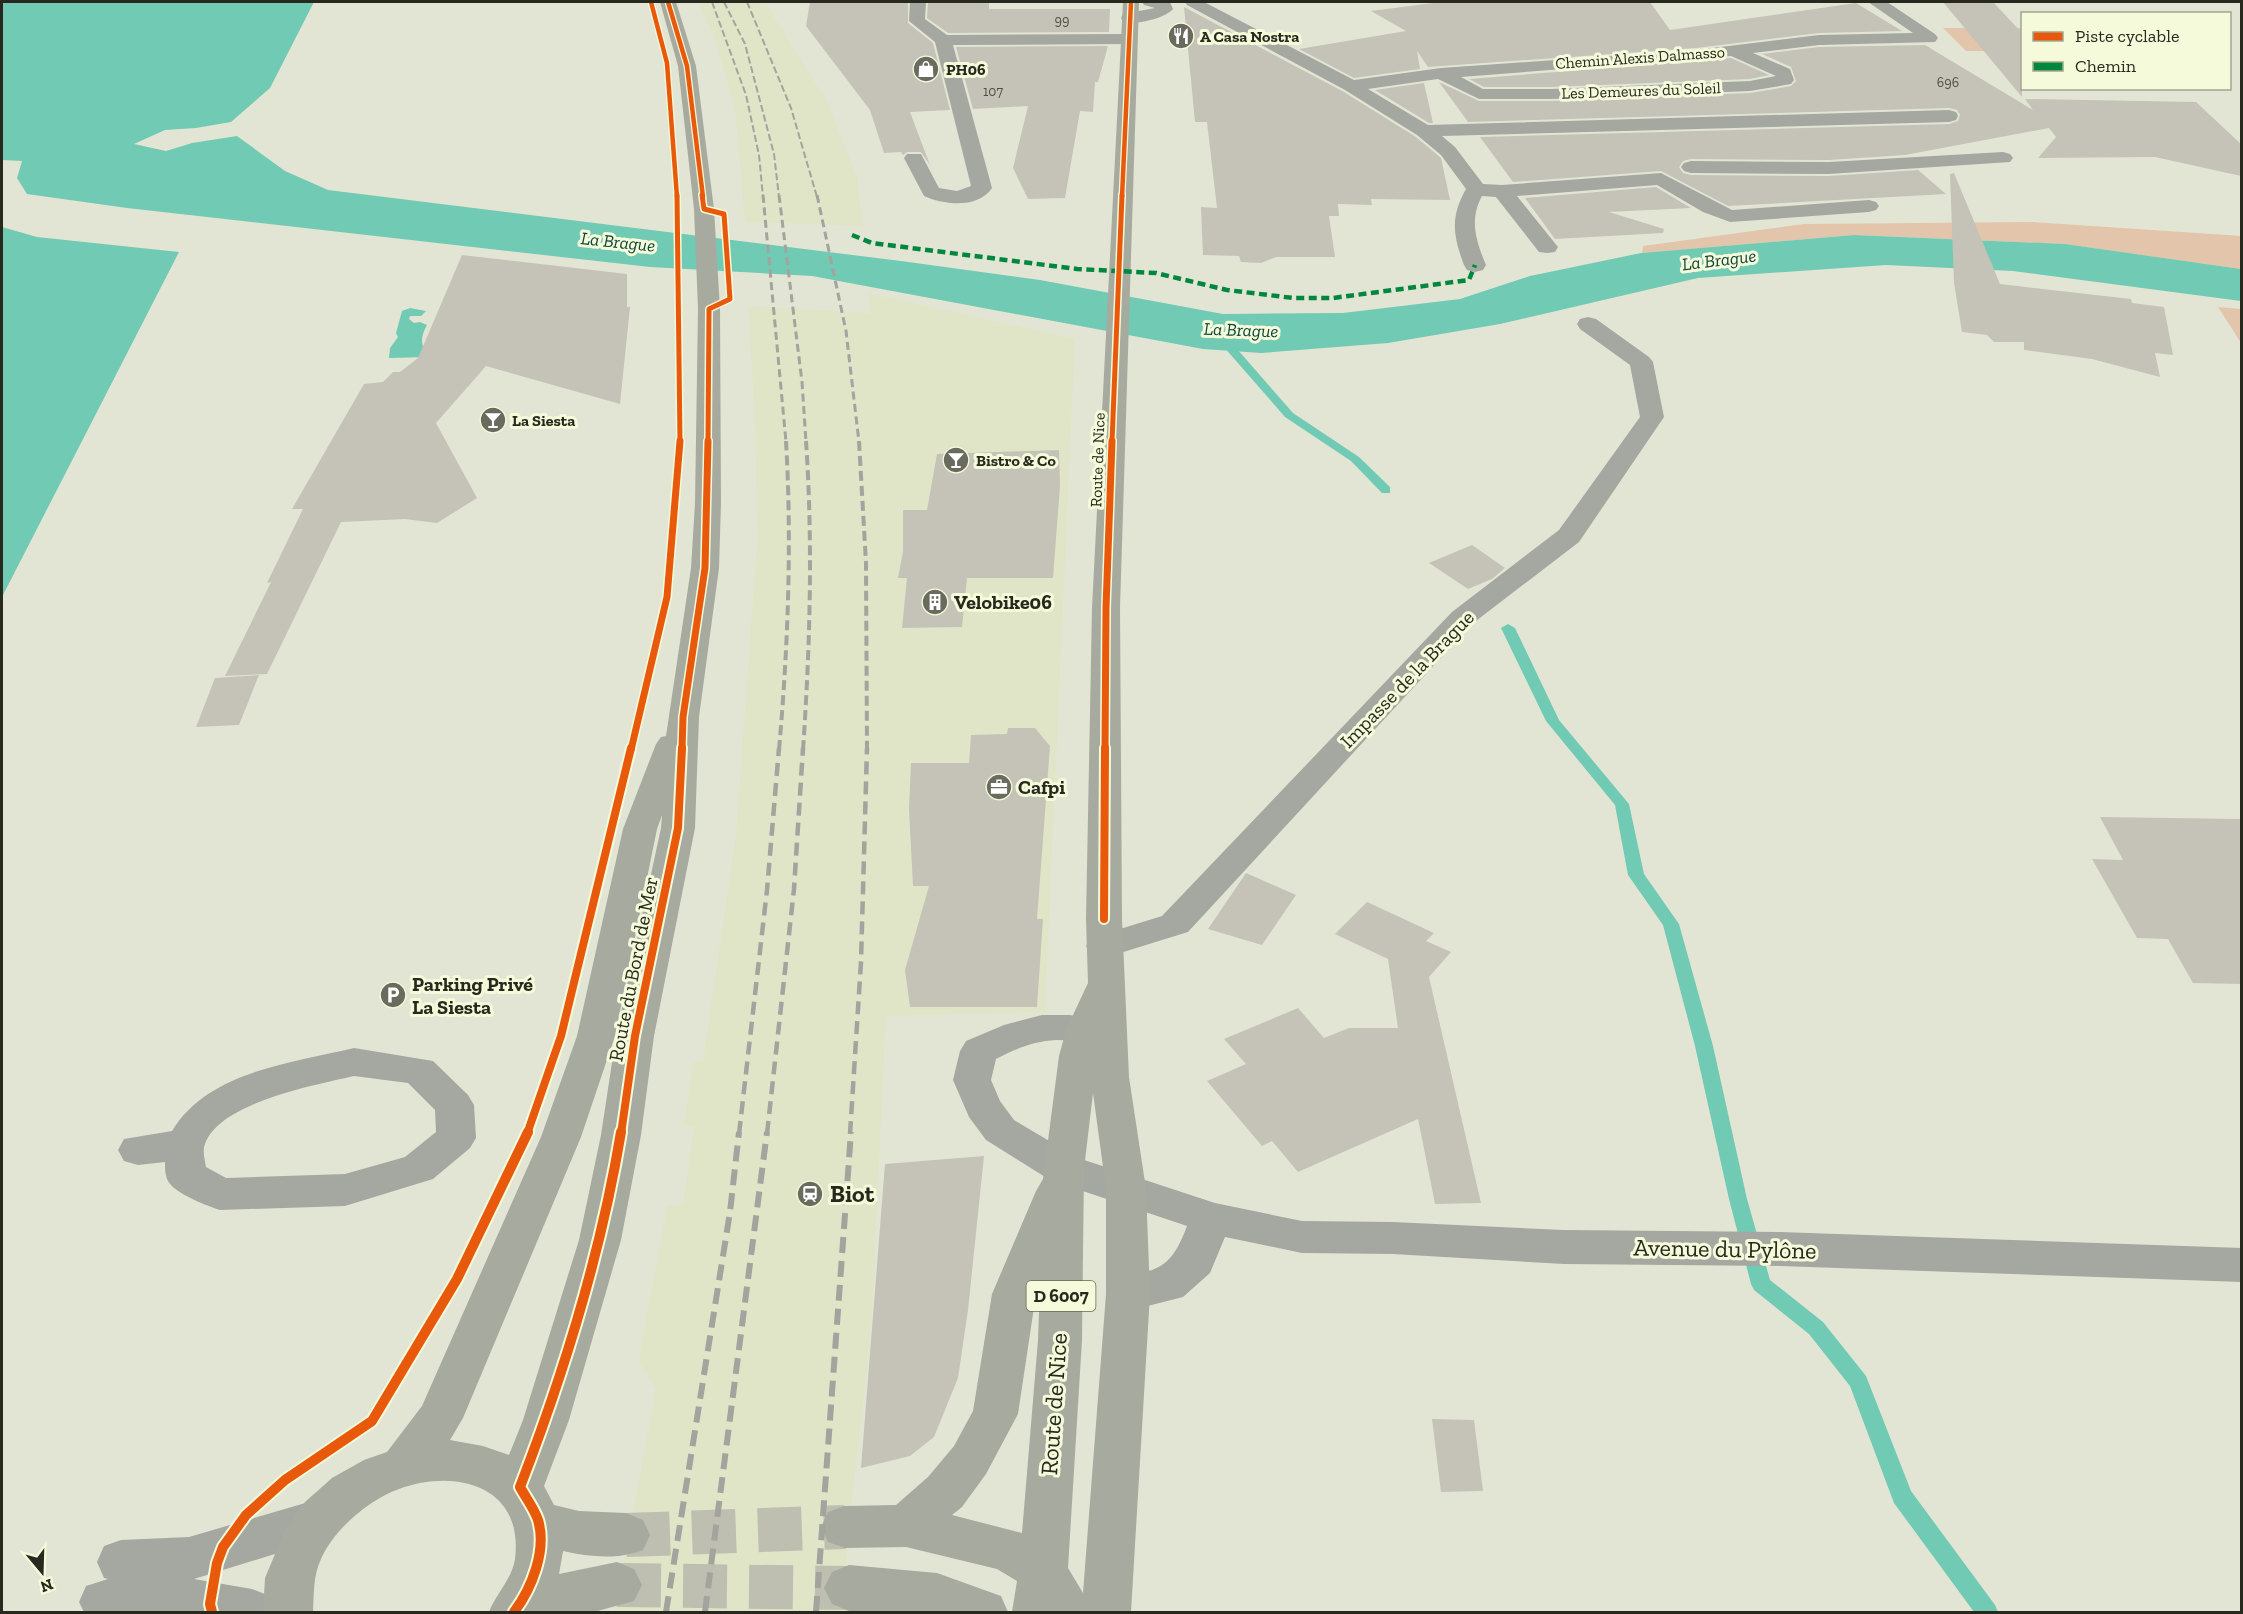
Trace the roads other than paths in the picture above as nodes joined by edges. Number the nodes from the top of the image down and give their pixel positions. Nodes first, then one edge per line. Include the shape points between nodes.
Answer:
1 (668, 2) edge
2 (918, 2) edge
3 (1150, 2) edge
4 (1205, 2) edge
5 (1876, 2) edge
6 (1130, 10) edge
7 (1128, 39) junction
8 (942, 40) junction
9 (1734, 51) junction
10 (1441, 73) junction
11 (1351, 87) junction
12 (1950, 116) dead end
13 (1710, 123) junction
14 (1424, 131) junction
15 (914, 158) dead end
16 (2003, 158) dead end
17 (1746, 166) junction
18 (1691, 167) dead end
19 (1476, 189) junction
20 (1502, 191) junction
21 (1869, 206) dead end
22 (1547, 247) dead end
23 (1475, 265) dead end
24 (1588, 324) dead end
25 (683, 717) junction
26 (1105, 966) junction
27 (1084, 1030) junction
28 (184, 1144) junction
29 (138, 1150) dead end
30 (1064, 1170) junction
31 (1126, 1189) junction
32 (1211, 1218) junction
33 (2241, 1265) edge
34 (1128, 1294) junction
35 (403, 1467) junction
36 (529, 1505) junction
37 (320, 1520) junction
38 (906, 1526) junction
39 (845, 1527) tunnel mouth
40 (626, 1535) tunnel mouth
41 (617, 1585) tunnel mouth
42 (849, 1588) tunnel mouth
43 (1040, 1592) edge
44 (517, 1609) edge
45 (252, 1612) edge
46 (288, 1612) edge
47 (983, 1612) edge
48 (1067, 1612) edge
49 (1106, 1612) edge

1 - 25 main road, Route du Bord de Mer via 687,66 704,209 709,309 705,568
2 - 8 street via 917,21
3 - 6 street via 1164,4 1165,9 1156,13
4 - 11 street
5 - 9 street, Chemin Alexis Dalmasso via 1929,38 1819,39
6 - 7 main road, Route de Nice / D 6007
7 - 8 street
7 - 26 main road, Route de Nice / D 6007 via 1106,608
8 - 15 street via 982,188 959,197 936,195
9 - 10 street, Chemin Alexis Dalmasso
9 - 10 street, Les Demeures du Soleil via 1784,73 1785,80 1750,86 1479,94
10 - 11 street, Chemin Alexis Dalmasso
11 - 14 street
12 - 13 street
13 - 14 street
13 - 17 street
14 - 19 street via 1448,151
16 - 17 street via 1829,168
17 - 18 street
19 - 20 street
19 - 23 street via 1465,206 1462,236
20 - 21 street via 1661,179 1730,216
20 - 22 street
24 - 26 street, Impasse de la Brague via 1641,362 1652,417 1569,536 1462,618 1175,924
25 - 35 main road, Route du Bord de Mer via 640,829 596,1036 561,1137 440,1418
25 - 36 main road, Route du Bord de Mer via 678,828 635,1036 621,1135 600,1240 546,1420
26 - 27 main road, Route de Nice / D 6007
26 - 31 main road, Route de Nice / D 6007 via 1110,1077
27 - 30 main road, Route de Nice / D 6007
27 - 30 street, Avenue du Pylône via 1065,1026 1034,1028 1003,1039 979,1051 972,1080 983,1107 1000,1130
28 - 28 street via 186,1175 220,1194 345,1190 419,1168 456,1138 454,1105 419,1071 354,1062 251,1088 206,1113
28 - 29 street
30 - 31 street, Avenue du Pylône
30 - 38 main road via 1014,1294 995,1414 970,1460 945,1492
30 - 43 main road, Route de Nice / D 6007 via 1060,1340
31 - 32 street, Avenue du Pylône
31 - 34 main road, Route de Nice / D 6007
32 - 33 street, Avenue du Pylône via 1302,1237
32 - 34 street via 1195,1261 1168,1286
34 - 49 main road, Route de Nice / D 6007
35 - 36 main road via 436,1460 468,1461 496,1471
35 - 37 main road via 372,1479 344,1497
36 - 40 main road via 579,1533
36 - 44 main road, Route du Bord de Mer via 538,1563
37 - 45 street via 113,1582
37 - 46 main road via 301,1545 290,1571
38 - 39 main road
38 - 43 main road via 1008,1550
41 - 44 main road
42 - 47 main road via 937,1596
43 - 48 main road

